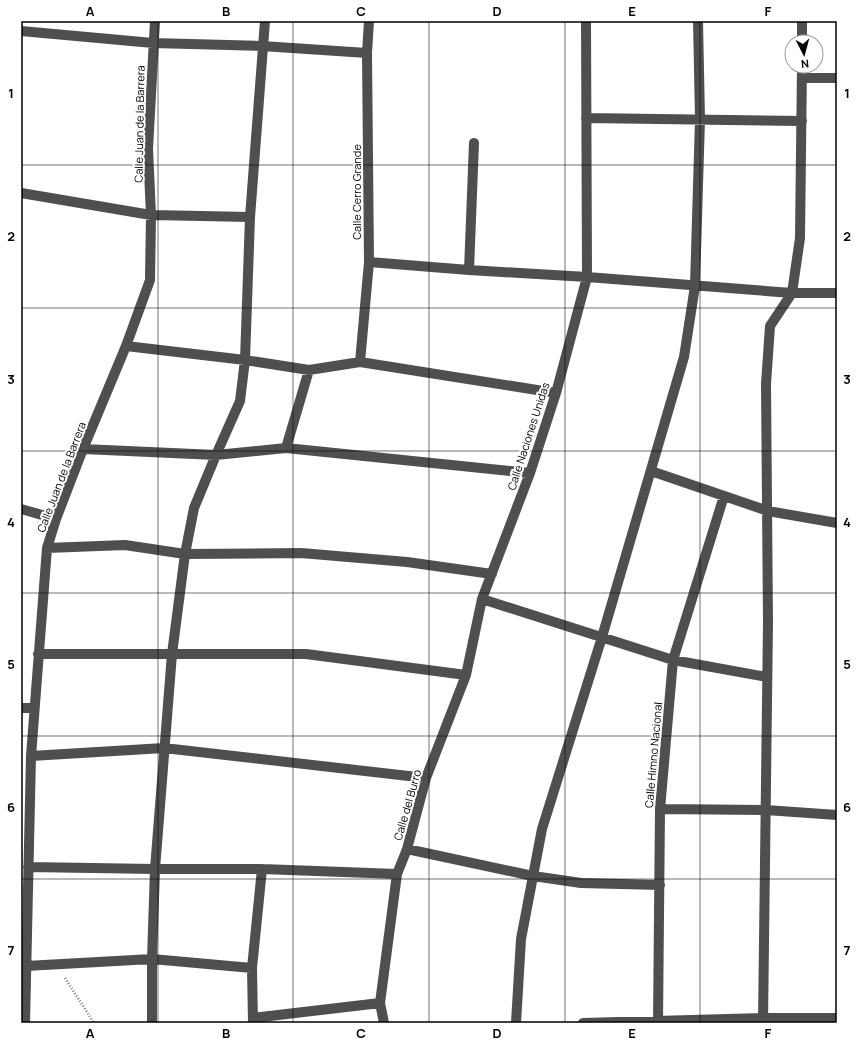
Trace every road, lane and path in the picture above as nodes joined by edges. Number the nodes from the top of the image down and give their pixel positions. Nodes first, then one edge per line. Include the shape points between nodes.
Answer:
1 (155, 21) edge
2 (265, 21) edge
3 (369, 21) edge
4 (586, 21) edge
5 (698, 21) edge
6 (802, 21) edge
7 (21, 30) edge
8 (802, 34) edge
9 (153, 43) junction
10 (262, 46) junction
11 (368, 54) junction
12 (802, 74) edge
13 (802, 78) junction
14 (837, 78) edge
15 (586, 118) junction
16 (700, 119) junction
17 (802, 121) junction
18 (474, 143) dead end
19 (21, 192) edge
20 (151, 215) junction
21 (250, 217) junction
22 (369, 262) junction
23 (469, 270) junction
24 (587, 277) junction
25 (695, 286) junction
26 (792, 293) junction
27 (837, 293) edge
28 (126, 346) junction
29 (245, 360) junction
30 (360, 362) junction
31 (309, 370) junction
32 (556, 393) junction
33 (286, 448) junction
34 (83, 449) junction
35 (216, 455) junction
36 (530, 472) junction
37 (651, 472) junction
38 (724, 496) junction
39 (21, 509) edge
40 (768, 511) junction
41 (56, 519) junction
42 (837, 523) edge
43 (47, 548) junction
44 (185, 554) junction
45 (492, 574) junction
46 (482, 599) junction
47 (602, 637) junction
48 (38, 654) junction
49 (172, 654) junction
50 (673, 660) junction
51 (466, 675) junction
52 (767, 677) junction
53 (21, 708) edge
54 (34, 708) junction
55 (164, 748) junction
56 (31, 756) junction
57 (426, 778) junction
58 (660, 809) junction
59 (766, 810) junction
60 (837, 815) edge
61 (407, 849) junction
62 (28, 866) junction
63 (262, 869) junction
64 (155, 870) junction
65 (397, 874) junction
66 (533, 876) junction
67 (660, 885) junction
68 (24, 927) edge
69 (152, 959) junction
70 (56, 964) junction
71 (26, 966) junction
72 (252, 968) junction
73 (380, 1003) junction
74 (837, 1018) edge
75 (253, 1020) edge
76 (763, 1021) edge
77 (658, 1022) edge
78 (25, 1023) edge
79 (94, 1023) edge
80 (152, 1023) edge
81 (384, 1023) edge
82 (516, 1023) edge
83 (583, 1023) edge

1 - 9 street, Calle Juan de la Barrera
2 - 10 street
3 - 11 street, Calle Cerro Grande
4 - 15 street, Calle Naciones Unidas
5 - 16 street
6 - 8 street
7 - 9 street
9 - 10 street
9 - 20 street, Calle Juan de la Barrera via 148,149
10 - 11 street
10 - 21 street
11 - 22 street, Calle Cerro Grande
12 - 13 street
13 - 14 street
13 - 17 street
15 - 16 street
15 - 24 street, Calle Naciones Unidas
16 - 17 street
16 - 25 street
17 - 26 street via 800,238
18 - 23 street
19 - 20 street
20 - 21 street
20 - 28 street, Calle Juan de la Barrera via 150,280
21 - 29 street
22 - 23 street
22 - 30 street, Calle Cerro Grande
23 - 24 street
24 - 25 street
24 - 32 street, Calle Naciones Unidas
25 - 26 street
25 - 37 street via 684,356
26 - 27 street
26 - 40 street via 770,326 766,384
28 - 29 street
28 - 34 street, Calle Juan de la Barrera
29 - 31 street
29 - 35 street via 240,401
30 - 31 street
30 - 32 street
31 - 33 street
32 - 36 street, Calle Naciones Unidas
33 - 35 street
33 - 36 street
34 - 35 street
34 - 41 street, Calle Juan de la Barrera
35 - 44 street via 194,508
36 - 45 street, Calle Naciones Unidas
37 - 38 street
37 - 47 street
38 - 40 street
38 - 50 street, Calle Himno Nacional
39 - 41 street
40 - 42 street
40 - 52 street
41 - 43 street, Calle Juan de la Barrera
43 - 44 street via 125,545
43 - 48 street, Calle Juan de la Barrera
44 - 45 street via 301,553 406,562
44 - 49 street
45 - 46 street, Calle Naciones Unidas
46 - 47 street
46 - 51 street, Calle del Burro
47 - 50 street
47 - 66 street via 542,829
48 - 49 street
48 - 54 street, Calle Juan de la Barrera
49 - 51 street via 306,654
49 - 55 street
50 - 52 street
50 - 58 street, Calle Himno Nacional
51 - 57 street, Calle del Burro
52 - 59 street
53 - 54 street
54 - 56 street, Calle Juan de la Barrera
55 - 56 street
55 - 57 street
55 - 64 street
56 - 62 street, Calle Juan de la Barrera
57 - 61 street, Calle del Burro
58 - 59 street
58 - 67 street, Calle Himno Nacional
59 - 60 street
59 - 76 street
61 - 65 street, Calle del Burro
61 - 66 street
62 - 64 street
62 - 68 street, Calle Juan de la Barrera
63 - 64 street
63 - 65 street
63 - 72 street
64 - 69 street
65 - 73 street, Calle del Burro
66 - 67 street via 581,883
66 - 82 street via 521,939
67 - 77 street, Calle Himno Nacional
68 - 71 street, Calle Juan de la Barrera
69 - 70 street
69 - 72 street
69 - 80 street
70 - 71 street
70 - 79 path
71 - 78 street, Calle Juan de la Barrera
72 - 75 street
73 - 75 street
73 - 81 street, Calle del Burro
74 - 76 street
76 - 77 street
77 - 83 street

